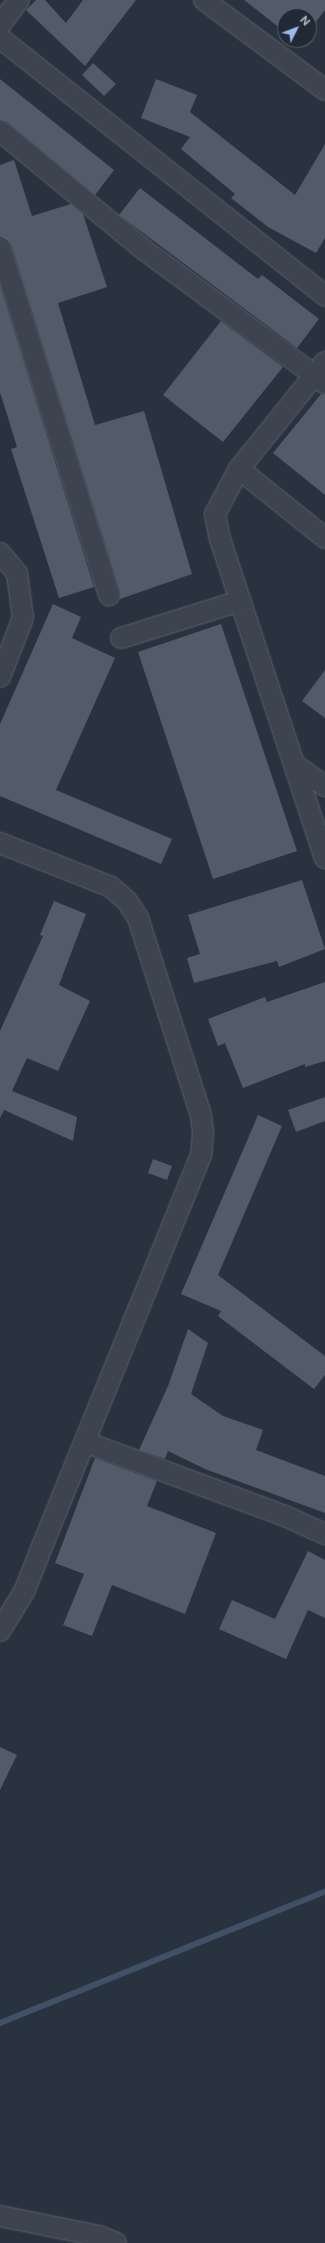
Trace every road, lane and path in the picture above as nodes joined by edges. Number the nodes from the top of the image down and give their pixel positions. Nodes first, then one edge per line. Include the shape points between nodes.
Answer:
1 (19, 0) edge
2 (204, 0) edge
3 (226, 6) edge
4 (0, 25) edge
5 (0, 38) edge
6 (325, 90) edge
7 (0, 130) edge
8 (0, 247) edge
9 (325, 296) edge
10 (322, 373) edge
11 (239, 469) junction
12 (325, 536) edge
13 (0, 553) edge
14 (109, 595) dead end
15 (240, 601) junction
16 (121, 638) dead end
17 (0, 677) edge
18 (295, 766) junction
19 (325, 786) edge
20 (0, 843) edge
21 (325, 858) edge
22 (85, 1442) junction
23 (325, 1534) edge
24 (0, 1630) edge
25 (0, 2216) edge
26 (116, 2243) edge

1 - 4 street
2 - 3 street
3 - 6 street
5 - 9 street
7 - 10 street via 143,249
8 - 14 street
10 - 11 street
11 - 12 street
11 - 15 street via 215,514
13 - 17 street via 17,573 22,618
15 - 16 street
15 - 18 street
18 - 19 street
18 - 21 street
20 - 22 street via 111,887 127,901 138,918 201,1116 201,1155
22 - 23 street via 284,1516
22 - 24 street via 25,1590
25 - 26 street via 99,2236

